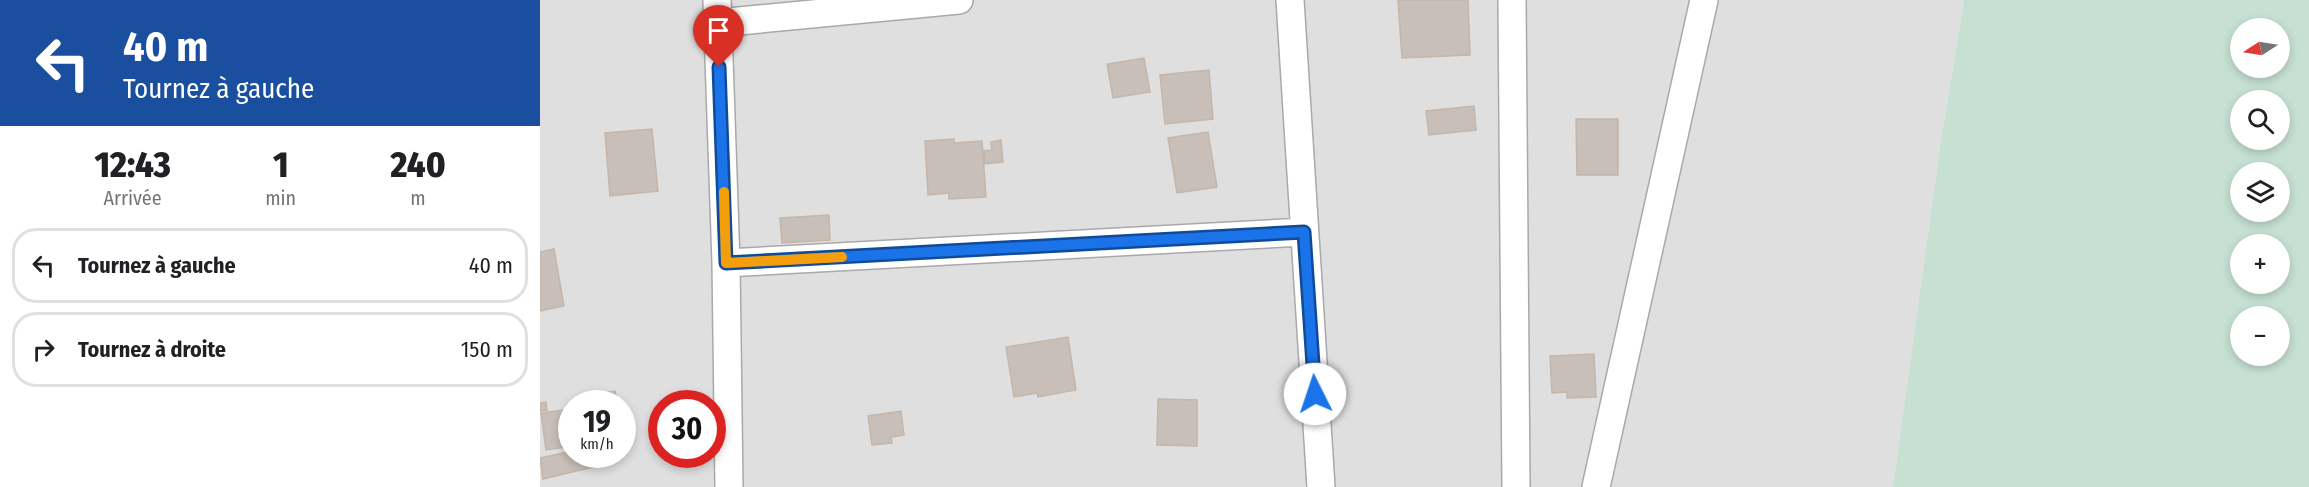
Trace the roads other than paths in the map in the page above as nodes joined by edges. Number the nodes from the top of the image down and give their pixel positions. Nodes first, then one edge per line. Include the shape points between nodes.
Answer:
1 (959, 0) edge
2 (1290, 0) edge
3 (1512, 0) edge
4 (1704, 0) edge
5 (718, 11) edge
6 (1304, 232) junction
7 (726, 263) junction
8 (729, 487) edge
9 (1321, 487) edge
10 (1516, 487) edge
11 (1596, 487) edge

1 - 5 street
2 - 6 street
3 - 10 street
4 - 11 street
5 - 7 street
6 - 7 street
6 - 9 street
7 - 8 street

